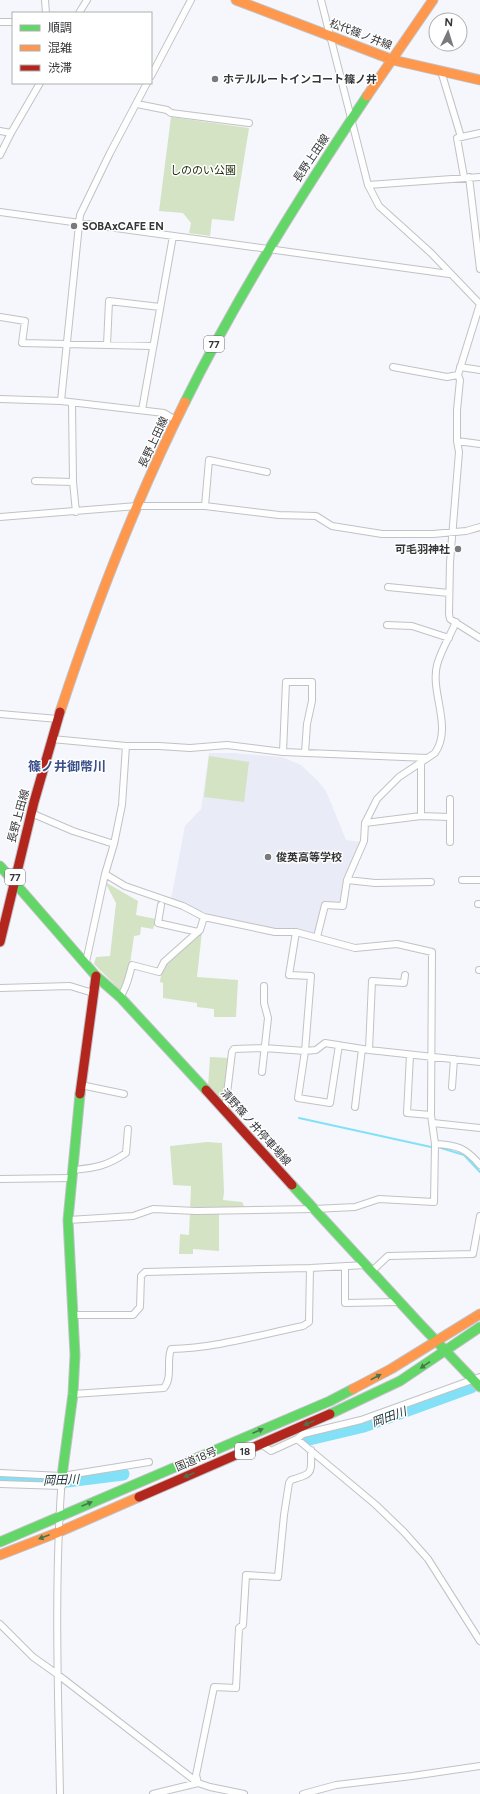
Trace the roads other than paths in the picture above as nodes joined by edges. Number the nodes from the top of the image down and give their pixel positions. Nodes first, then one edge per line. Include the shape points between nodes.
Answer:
1 (45, 0) edge
2 (88, 0) edge
3 (191, 0) edge
4 (236, 0) edge
5 (321, 0) edge
6 (433, 0) edge
7 (46, 12) edge
8 (80, 12) edge
9 (0, 22) edge
10 (12, 22) edge
11 (331, 36) junction
12 (393, 60) junction
13 (441, 71) junction
14 (152, 74) edge
15 (480, 80) edge
16 (39, 84) edge
17 (147, 84) edge
18 (137, 104) junction
19 (351, 120) junction
20 (249, 123) dead end
21 (0, 131) edge
22 (11, 133) junction
23 (480, 133) edge
24 (461, 137) junction
25 (0, 155) edge
26 (467, 177) junction
27 (480, 177) edge
28 (368, 185) junction
29 (0, 212) edge
30 (79, 222) junction
31 (173, 236) junction
32 (478, 244) edge
33 (268, 249) junction
34 (480, 269) edge
35 (449, 274) junction
36 (480, 304) edge
37 (160, 307) junction
38 (0, 316) edge
39 (67, 344) junction
40 (107, 345) junction
41 (152, 346) junction
42 (393, 367) dead end
43 (460, 367) junction
44 (480, 370) edge
45 (458, 375) junction
46 (0, 399) edge
47 (61, 402) junction
48 (72, 403) junction
49 (142, 410) junction
50 (176, 420) junction
51 (457, 441) junction
52 (480, 444) edge
53 (267, 472) dead end
54 (35, 482) dead end
55 (73, 482) junction
56 (137, 506) junction
57 (206, 506) junction
58 (76, 512) junction
59 (0, 517) edge
60 (480, 527) edge
61 (452, 533) junction
62 (388, 587) dead end
63 (449, 593) junction
64 (456, 622) junction
65 (387, 625) dead end
66 (450, 638) junction
67 (480, 638) edge
68 (0, 714) edge
69 (58, 719) junction
70 (52, 739) junction
71 (126, 746) junction
72 (283, 752) junction
73 (305, 753) junction
74 (427, 758) junction
75 (421, 763) junction
76 (450, 799) dead end
77 (31, 813) junction
78 (421, 816) junction
79 (450, 817) junction
80 (365, 823) junction
81 (450, 842) dead end
82 (114, 844) junction
83 (0, 866) edge
84 (104, 874) junction
85 (347, 880) junction
86 (462, 880) dead end
87 (480, 880) edge
88 (14, 882) junction
89 (431, 882) dead end
90 (161, 905) dead end
91 (204, 917) junction
92 (198, 932) junction
93 (296, 932) junction
94 (317, 937) junction
95 (0, 942) edge
96 (86, 962) junction
97 (404, 974) dead end
98 (96, 976) junction
99 (264, 986) dead end
100 (0, 988) edge
101 (93, 992) junction
102 (120, 997) junction
103 (339, 1045) junction
104 (264, 1048) junction
105 (362, 1049) junction
106 (369, 1050) junction
107 (305, 1051) junction
108 (410, 1055) junction
109 (430, 1056) junction
110 (454, 1059) junction
111 (480, 1062) edge
112 (262, 1072) dead end
113 (81, 1085) junction
114 (452, 1087) dead end
115 (124, 1094) dead end
116 (355, 1107) dead end
117 (225, 1110) junction
118 (431, 1115) junction
119 (433, 1123) junction
120 (480, 1128) edge
121 (128, 1129) dead end
122 (435, 1144) junction
123 (480, 1165) edge
124 (73, 1174) junction
125 (0, 1179) edge
126 (314, 1209) junction
127 (480, 1216) edge
128 (68, 1220) junction
129 (345, 1266) junction
130 (310, 1268) junction
131 (369, 1268) junction
132 (400, 1302) junction
133 (480, 1314) edge
134 (72, 1315) junction
135 (480, 1327) edge
136 (435, 1342) junction
137 (446, 1351) junction
138 (476, 1378) edge
139 (480, 1387) edge
140 (73, 1394) junction
141 (297, 1439) junction
142 (261, 1444) junction
143 (311, 1450) junction
144 (149, 1462) dead end
145 (0, 1473) edge
146 (62, 1482) junction
147 (0, 1484) edge
148 (59, 1516) junction
149 (59, 1532) junction
150 (0, 1542) edge
151 (0, 1555) edge
152 (0, 1624) edge
153 (480, 1641) edge
154 (57, 1674) junction
155 (480, 1766) edge
156 (198, 1783) junction
157 (210, 1791) edge
158 (60, 1794) edge
159 (153, 1794) edge
160 (244, 1794) edge
161 (303, 1794) edge

1 - 7 street
2 - 8 street
3 - 14 street
4 - 11 main road, 松代篠ノ井線
5 - 11 street
6 - 12 main road, 長野上田線 / 77
9 - 10 street
11 - 12 main road, 松代篠ノ井線
11 - 19 street
12 - 13 main road, 松代篠ノ井線
12 - 19 main road, 長野上田線 / 77
13 - 15 main road, 松代篠ノ井線
13 - 24 street
16 - 22 street
17 - 18 street
18 - 20 street via 171,113
18 - 30 street via 110,153
19 - 28 street
19 - 33 main road, 長野上田線 / 77
21 - 22 street
22 - 25 street
23 - 24 street
24 - 26 street via 457,138
26 - 27 street
26 - 28 street
26 - 32 street
28 - 35 street via 379,206
29 - 30 street
30 - 31 street
30 - 39 street
31 - 33 street
31 - 37 street
32 - 34 street
33 - 35 street
33 - 50 main road, 長野上田線 / 77 via 221,332
35 - 36 street
36 - 43 street
37 - 40 street via 109,301
37 - 41 street
38 - 39 street via 25,321 22,343
39 - 40 street
39 - 47 street
40 - 41 street
41 - 49 street
42 - 45 street via 448,377
43 - 44 street
43 - 45 street
45 - 51 street via 460,380
46 - 47 street
47 - 48 street
48 - 49 street
48 - 55 street
49 - 50 street via 164,413
50 - 56 main road, 長野上田線 / 77
51 - 52 street
51 - 61 street via 460,452
53 - 57 street via 209,460
54 - 55 street
55 - 58 street
56 - 57 street
56 - 58 street
56 - 69 main road, 長野上田線 / 77 via 97,605
57 - 61 street via 279,515 316,516 332,526 382,534
58 - 59 street
60 - 61 street
61 - 63 street
62 - 63 street
63 - 64 street via 450,619
64 - 66 street
64 - 67 street
65 - 66 street via 412,626
66 - 74 street via 437,666 443,730 439,748
68 - 69 street
69 - 70 main road, 長野上田線 / 77
70 - 71 street
70 - 77 main road, 長野上田線 / 77
71 - 72 street via 190,748 227,745
71 - 82 street via 122,805
72 - 73 street
72 - 73 street via 286,682 312,682
73 - 74 street
74 - 75 street
75 - 78 street
75 - 80 street via 399,777 380,795
76 - 79 street
77 - 82 street via 73,831
77 - 88 main road, 長野上田線 / 77
78 - 79 street
78 - 80 street
79 - 81 street
80 - 85 street via 364,841
82 - 84 street
83 - 88 main road, 清野篠ノ井停車場線
84 - 91 street via 125,886 183,906
84 - 96 street
85 - 89 street via 375,883
85 - 94 street via 343,906 324,905
86 - 87 street
88 - 95 main road, 長野上田線 / 77
88 - 96 main road, 清野篠ノ井停車場線
90 - 92 street via 158,923
91 - 92 street
91 - 93 street via 275,932
92 - 102 street via 164,962 159,972 132,965
93 - 94 street
93 - 107 street via 289,975 311,976
94 - 109 street via 355,948 397,944 432,952
96 - 98 main road, 清野篠ノ井停車場線
97 - 106 street via 404,983 372,981
98 - 101 main road
98 - 102 main road, 清野篠ノ井停車場線
99 - 104 street via 268,1018
100 - 101 street via 70,986
101 - 113 main road
102 - 117 main road, 清野篠ノ井停車場線
103 - 105 street
103 - 107 street via 325,1043 316,1050
103 - 107 street via 330,1103 298,1098
104 - 107 street
104 - 112 street
104 - 117 street via 234,1049 232,1052
105 - 106 street
105 - 116 street
106 - 108 street
108 - 109 street
108 - 118 street via 407,1113
109 - 110 street
109 - 118 street
110 - 111 street
110 - 114 street
113 - 115 street
113 - 124 main road
117 - 126 main road, 清野篠ノ井停車場線
118 - 119 street
119 - 120 street
119 - 122 street
121 - 124 street via 126,1153 114,1161
122 - 123 street via 455,1145 467,1151
122 - 126 street via 434,1202 379,1199 355,1206
124 - 125 street
124 - 128 main road
126 - 128 street via 153,1209 133,1216
126 - 131 main road, 清野篠ノ井停車場線
127 - 131 street via 473,1254 388,1256
128 - 134 main road
129 - 130 street
129 - 131 street
129 - 132 street via 345,1303
130 - 134 street via 145,1272 141,1276 140,1307 133,1315
130 - 140 street via 310,1322 303,1326 234,1342 171,1349 168,1357 169,1382 164,1388
131 - 132 main road, 清野篠ノ井停車場線
132 - 136 main road, 清野篠ノ井停車場線
133 - 136 main road, 国道18号 / 18
134 - 140 main road via 75,1355
135 - 137 main road, 国道18号 / 18
136 - 137 main road, 清野篠ノ井停車場線
148 -> 136 main road, 国道18号 / 18 via 330,1401
137 - 138 main road, 清野篠ノ井停車場線
137 -> 142 main road, 国道18号 / 18 via 400,1382
138 - 139 main road, 清野篠ノ井停車場線
138 - 141 street via 361,1420 303,1434
140 - 146 main road
141 - 142 street via 271,1451
141 - 143 street
142 -> 149 main road, 国道18号 / 18
143 - 153 street via 393,1520 428,1559
143 - 156 street via 311,1471 308,1475 289,1483 278,1577 246,1575 243,1625 238,1628 236,1688 214,1687 196,1775
144 - 146 street
145 - 146 street
146 - 147 street
146 - 148 street
148 - 149 street
148 - 150 main road, 国道18号 / 18
149 -> 151 main road, 国道18号 / 18
149 - 154 street
152 - 154 street via 33,1657
154 - 156 street
154 - 158 street
155 - 161 street via 336,1785
156 - 157 street
156 - 159 street
157 - 160 street

